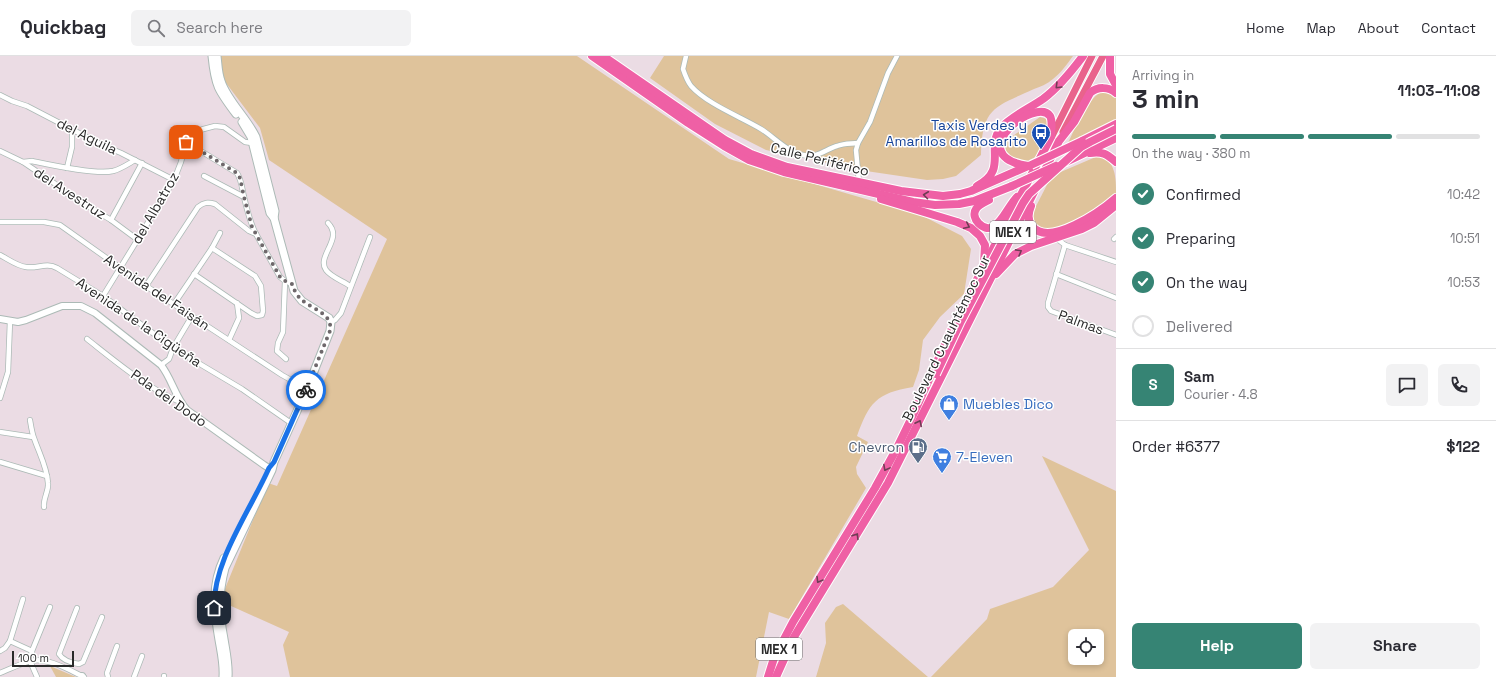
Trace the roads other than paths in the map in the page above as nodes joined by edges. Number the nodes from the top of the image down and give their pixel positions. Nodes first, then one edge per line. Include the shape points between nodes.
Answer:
1 (212, 56) edge
2 (217, 56) edge
3 (592, 56) edge
4 (603, 56) edge
5 (686, 56) edge
6 (897, 56) edge
7 (1083, 56) edge
8 (1092, 56) edge
9 (1102, 56) edge
10 (1110, 56) edge
11 (1116, 85) edge
12 (1116, 93) edge
13 (0, 95) edge
14 (1116, 123) edge
15 (72, 129) junction
16 (1112, 129) edge
17 (1116, 133) edge
18 (1051, 137) junction
19 (1116, 138) edge
20 (1059, 141) junction
21 (186, 142) junction
22 (252, 143) junction
23 (858, 143) junction
24 (0, 151) edge
25 (1074, 158) junction
26 (135, 160) junction
27 (23, 162) junction
28 (1116, 162) edge
29 (142, 163) junction
30 (1029, 166) junction
31 (67, 168) junction
32 (204, 176) dead end
33 (174, 180) junction
34 (859, 182) junction
35 (1037, 187) junction
36 (850, 188) junction
37 (1026, 188) junction
38 (964, 193) junction
39 (996, 194) junction
40 (244, 197) junction
41 (1116, 198) edge
42 (1116, 206) edge
43 (0, 216) edge
44 (274, 218) junction
45 (111, 220) junction
46 (2, 222) edge
47 (328, 223) dead end
48 (220, 233) dead end
49 (256, 234) junction
50 (1055, 235) junction
51 (370, 237) dead end
52 (138, 240) junction
53 (1065, 245) junction
54 (212, 248) junction
55 (0, 255) edge
56 (1116, 262) edge
57 (120, 268) junction
58 (983, 270) junction
59 (194, 274) junction
60 (1056, 274) junction
61 (991, 279) junction
62 (288, 283) junction
63 (146, 286) junction
64 (350, 286) junction
65 (103, 296) junction
66 (1116, 298) edge
67 (237, 303) junction
68 (174, 304) junction
69 (192, 316) junction
70 (0, 319) edge
71 (10, 321) junction
72 (331, 322) junction
73 (1116, 335) edge
74 (87, 339) dead end
75 (229, 340) junction
76 (173, 348) junction
77 (286, 359) dead end
78 (162, 365) junction
79 (938, 374) junction
80 (928, 383) junction
81 (939, 384) junction
82 (307, 389) junction
83 (0, 398) edge
84 (180, 402) junction
85 (30, 420) dead end
86 (291, 423) junction
87 (0, 432) edge
88 (33, 438) junction
89 (0, 462) edge
90 (272, 467) junction
91 (47, 476) junction
92 (44, 507) dead end
93 (225, 562) junction
94 (23, 600) dead end
95 (810, 603) junction
96 (50, 607) dead end
97 (77, 608) dead end
98 (102, 617) dead end
99 (10, 641) junction
100 (117, 646) dead end
101 (0, 651) edge
102 (32, 651) junction
103 (142, 656) dead end
104 (30, 661) junction
105 (68, 662) junction
106 (66, 668) junction
107 (0, 673) edge
108 (36, 677) edge
109 (83, 677) edge
110 (108, 677) edge
111 (134, 677) edge
112 (223, 677) edge
113 (228, 677) edge
114 (768, 677) edge
115 (776, 677) edge

1 - 22 main road via 216,85 246,128
2 - 44 main road via 222,84 256,137 275,212
3 - 36 highway, Calle Periférico via 688,123 741,156 784,172
4 - 34 highway, Calle Periférico via 738,148 787,167
5 - 23 street via 683,70 691,86 707,99 803,156 814,156 841,145
6 - 23 street via 870,122
7 -> 38 highway via 1050,93 1006,123 999,131 996,140 995,168 985,181
8 - 18 main road, Boulevard Cuauhtémoc Sur / MEX 1
9 - 20 main road, Boulevard Cuauhtémoc Sur / MEX 1
10 - 11 highway via 1110,74
12 - 20 highway via 1106,88 1093,90
13 - 15 street, del Aguila
14 - 16 highway
15 - 26 street, del Aguila
15 - 31 street via 72,147
16 - 30 highway, Calle Periférico, bridge
16 - 79 highway, bridge via 1081,148 1026,199 960,323
17 - 79 highway, bridge via 1078,155 1026,207 1014,225
18 - 30 highway via 1051,117 1042,111 1028,115 1005,133 1001,142 1003,155 1013,163
18 - 37 highway, Boulevard Cuauhtémoc Sur / MEX 1
19 - 25 highway
20 - 35 highway, Boulevard Cuauhtémoc Sur / MEX 1
21 - 22 street via 196,132 215,126 224,127 244,142
21 - 33 street, del Albatroz
21 - 40 street via 237,173
22 - 44 main road via 270,213
23 - 34 street via 856,150
24 - 27 street, del Avestruz
25 - 28 highway via 1099,152 1105,153
25 - 39 highway, Calle Periférico, bridge
26 - 29 street, del Aguila
26 - 31 street via 113,171
27 - 31 street via 32,161
27 - 45 street, del Avestruz via 66,193
29 - 33 street, del Aguila
29 - 45 street
30 - 38 highway, Calle Periférico
32 - 40 street
33 - 52 street, del Albatroz
38 -> 34 highway, Calle Periférico via 932,195
35 - 50 highway via 1029,212 1029,222 1039,232
35 - 61 highway, Boulevard Cuauhtémoc Sur / MEX 1
36 - 39 highway, Calle Periférico via 935,205 959,204
36 -> 58 highway via 971,228 985,245
37 - 39 highway via 994,227 986,227 974,217 975,210
37 - 58 highway, Boulevard Cuauhtémoc Sur / MEX 1
40 - 49 street
41 - 50 highway via 1094,216
42 - 50 highway via 1082,229
43 - 46 street
44 - 62 main road
45 - 52 street, del Avestruz
46 - 57 street, Avenida del Faisán via 44,222 60,225
47 - 64 street via 334,234 324,267 327,272
48 - 54 street
49 - 62 street via 280,277
49 - 63 street via 215,204 203,203
50 - 53 street
61 -> 50 highway via 1015,254
51 - 64 street
52 - 57 street, del Albatroz
53 - 56 street
53 - 60 street
54 - 59 street
54 - 67 street via 254,276 261,286 262,315 257,316
55 - 65 street, Avenida de la Cigüeña via 25,267 51,265
57 - 63 street, Avenida del Faisán
57 - 65 street, del Albatroz
58 - 80 highway, Boulevard Cuauhtémoc Sur / MEX 1 via 955,322
59 - 67 street
59 - 68 street
60 - 66 street
60 - 73 street, Palmas via 1048,308
61 - 81 highway, Boulevard Cuauhtémoc Sur / MEX 1
62 - 72 main road via 302,301
62 - 77 street via 283,332 277,348
63 - 68 street, Avenida del Faisán
64 - 72 street via 341,313
65 - 76 street, Avenida de la Cigüeña
67 - 75 street via 239,318
68 - 69 street, Avenida del Faisán
69 - 75 street, Avenida del Faisán
69 - 76 street
70 - 71 street
71 - 78 street via 26,320 62,306 81,306 95,312
71 - 83 street via 8,372
72 - 82 main road via 330,331
74 - 84 street, Pda del Dodo via 154,389
75 - 82 street, Avenida del Faisán via 282,376
76 - 78 street
76 - 86 street, Avenida de la Cigüeña via 242,389
78 - 84 street
79 - 80 highway
79 - 81 highway
80 -> 95 highway, Boulevard Cuauhtémoc Sur / MEX 1 via 914,416 882,476
95 -> 81 highway, Boulevard Cuauhtémoc Sur / MEX 1 via 888,483
82 - 86 main road
84 - 90 street, Pda del Dodo via 199,419
85 - 88 street
86 - 90 main road
87 - 88 street
88 - 91 street
89 - 91 street
90 - 93 main road
91 - 92 street
93 - 112 main road via 216,584 214,601
93 - 113 main road via 219,601
94 - 99 street
95 - 114 highway, MEX 1 via 783,640
95 - 115 highway, MEX 1
96 - 102 street
97 - 105 street via 60,654
98 - 105 street via 83,662
99 - 101 street
99 - 102 street
100 - 110 street via 107,673
102 - 104 street
103 - 111 street
104 - 106 street
104 - 107 street
104 - 108 street
105 - 106 street
106 - 109 street

